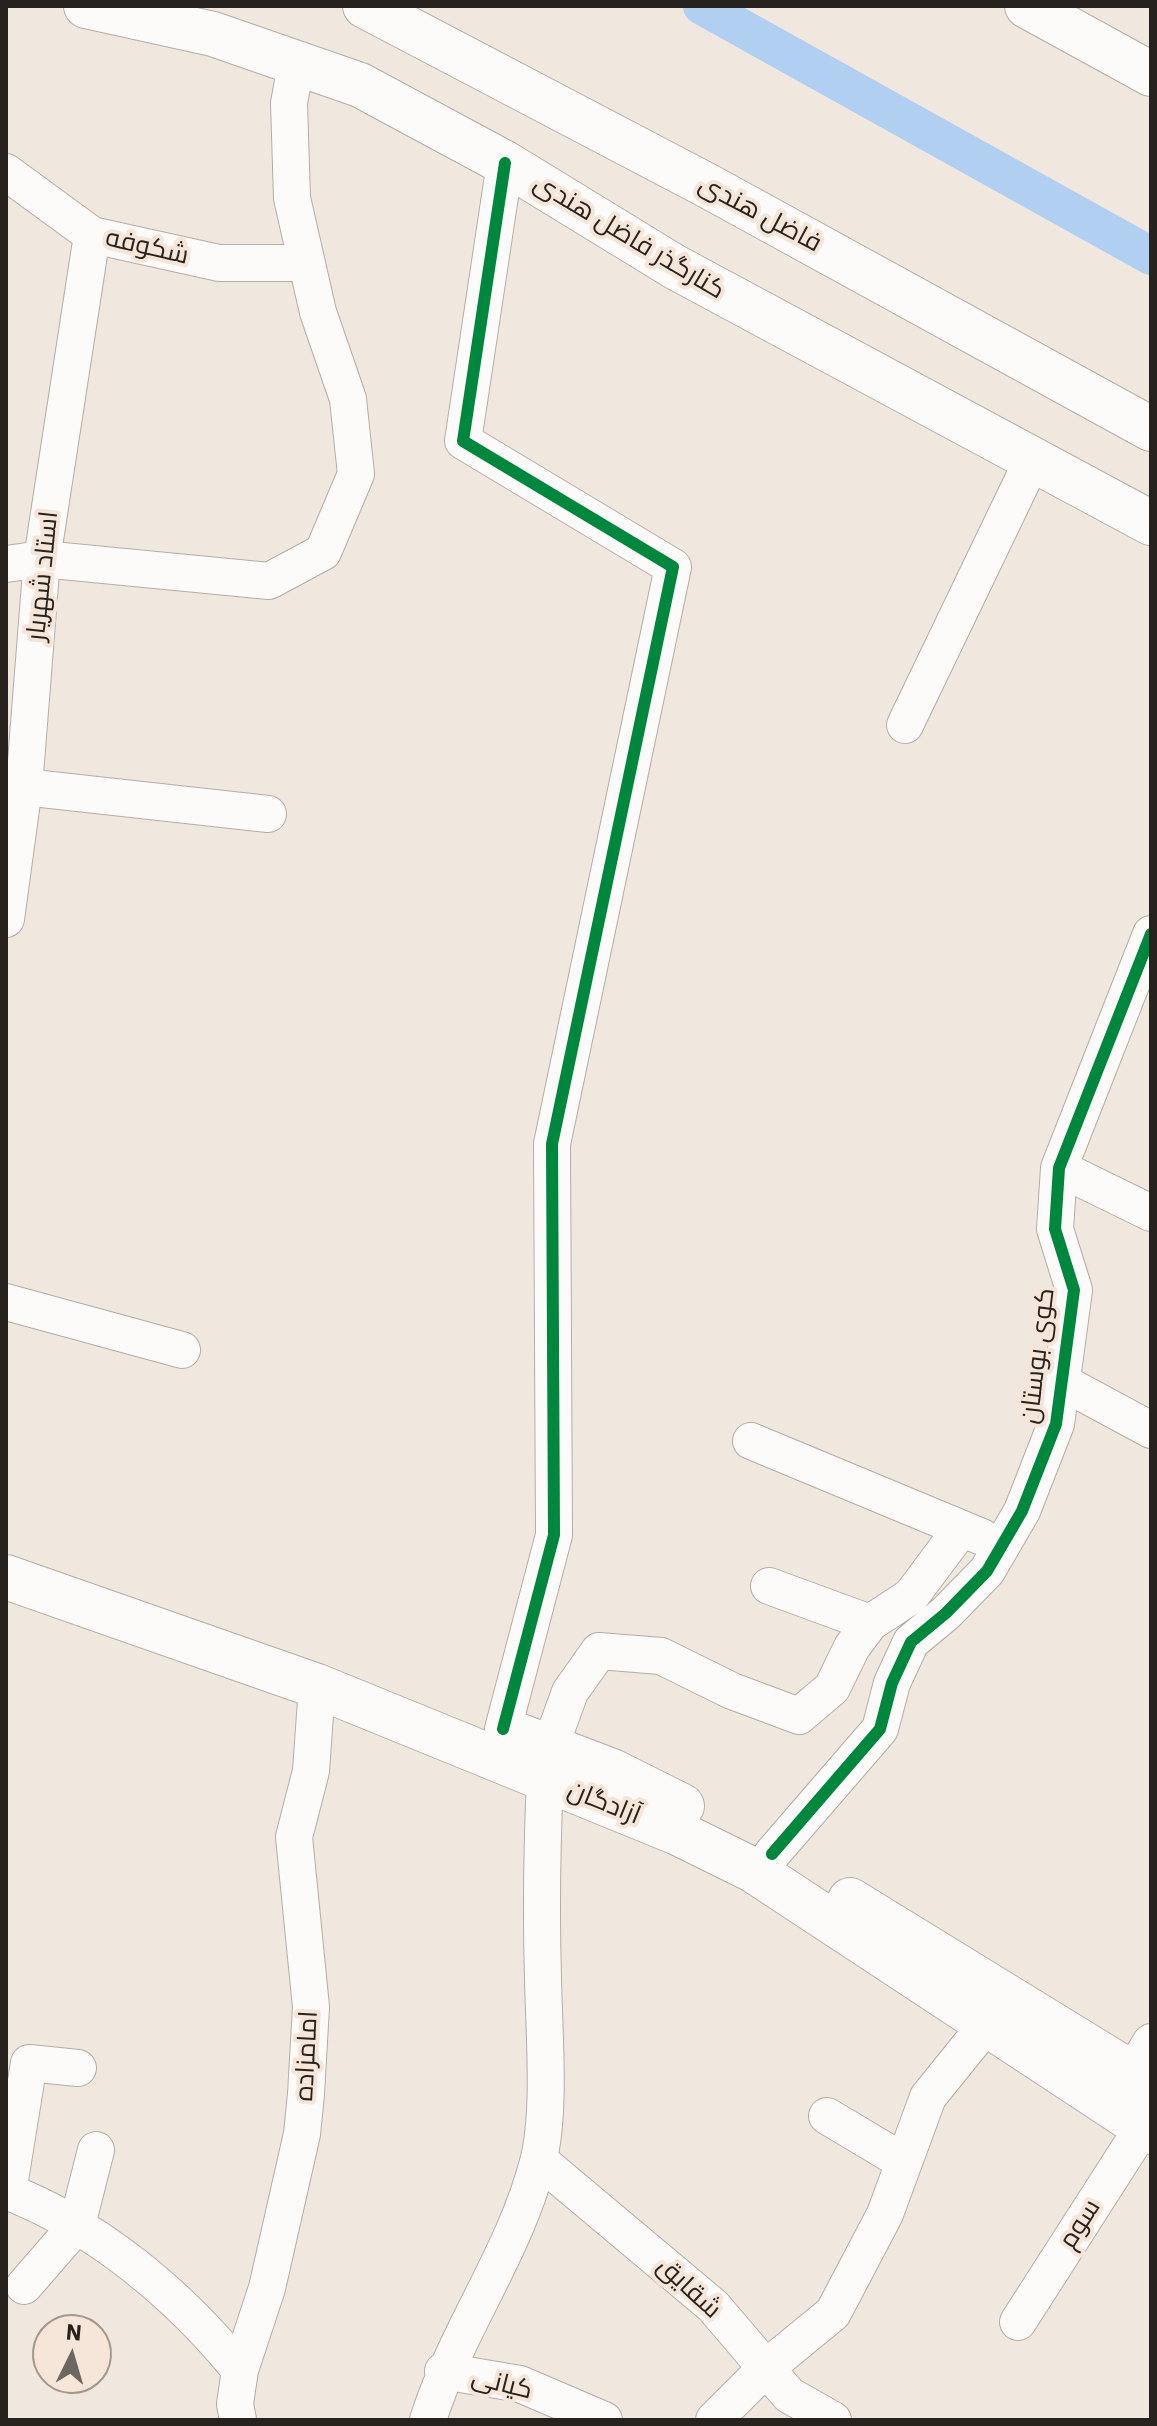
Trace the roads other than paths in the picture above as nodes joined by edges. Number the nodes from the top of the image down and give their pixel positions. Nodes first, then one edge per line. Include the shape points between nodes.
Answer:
1 (86, 6) edge
2 (365, 6) edge
3 (1027, 6) edge
4 (297, 60) junction
5 (1151, 74) edge
6 (505, 163) junction
7 (6, 172) edge
8 (92, 235) junction
9 (307, 263) junction
10 (1151, 429) edge
11 (1032, 461) junction
12 (1151, 523) edge
13 (42, 559) junction
14 (6, 564) edge
15 (905, 725) dead end
16 (15, 786) edge
17 (268, 814) dead end
18 (6, 919) edge
19 (1151, 934) edge
20 (1059, 1168) junction
21 (1151, 1213) edge
22 (6, 1302) edge
23 (182, 1350) dead end
24 (1062, 1382) junction
25 (1151, 1430) edge
26 (751, 1441) dead end
27 (961, 1529) junction
28 (1002, 1546) junction
29 (6, 1549) edge
30 (6, 1577) edge
31 (769, 1586) dead end
32 (870, 1623) junction
33 (317, 1686) junction
34 (503, 1729) junction
35 (548, 1763) junction
36 (772, 1854) junction
37 (987, 2024) junction
38 (78, 2068) dead end
39 (1146, 2092) edge
40 (827, 2116) dead end
41 (96, 2150) dead end
42 (539, 2160) junction
43 (904, 2162) junction
44 (7, 2191) edge
45 (77, 2225) junction
46 (24, 2286) dead end
47 (1018, 2322) dead end
48 (766, 2368) junction
49 (443, 2371) junction
50 (235, 2403) edge
51 (428, 2420) edge
52 (604, 2420) edge
53 (714, 2420) edge
54 (833, 2420) edge

1 - 4 main road, کنارگذر فاضل هندی via 213,34
2 - 10 main road, فاضل هندی via 708,186
3 - 5 main road
4 - 6 main road, کنارگذر فاضل هندی via 360,85
4 - 9 street via 289,103 292,198
6 - 11 main road, کنارگذر فاضل هندی via 675,267
6 - 34 street via 463,441 673,567 552,1144 554,1535
7 - 8 street, شکوفه
8 - 9 street, شکوفه via 219,263
8 - 13 street, استاد شهریار
9 - 13 street via 348,399 356,474 323,552 269,581
11 - 12 main road, کنارگذر فاضل هندی
11 - 15 street
13 - 14 street
13 - 16 street, استاد شهریار
16 - 17 street
16 - 18 street, استاد شهریار
19 - 20 street, کوی بوستان
20 - 21 street
20 - 24 street, کوی بوستان via 1055,1229 1074,1290
22 - 23 street
24 - 25 street
24 - 28 street, کوی بوستان via 1056,1424 1022,1511
26 - 27 street
27 - 28 street
27 - 32 street via 911,1596
28 - 36 street, کوی بوستان via 987,1571 911,1642 892,1683 880,1729
29 - 34 main road, آزادگان
30 - 33 main road, آزادگان
31 - 32 street
32 - 35 street via 832,1688 799,1716 661,1656 599,1651 570,1692
33 - 35 main road, آزادگان
33 - 50 street, امامزاده via 311,1771 294,1837 311,2007 302,2134
34 - 35 main road, آزادگان
35 - 36 main road, آزادگان via 612,1771
35 - 37 main road, آزادگان via 753,1870
35 - 42 street via 540,1885 546,2073
36 - 39 main road, آزادگان via 977,1975
37 - 39 main road, آزادگان
37 - 43 street via 928,2097
38 - 44 street via 29,2063
39 - 47 street, سوم
40 - 43 street
41 - 45 street
42 - 48 street, شقایق via 713,2306
42 - 49 street via 505,2245
43 - 48 street via 885,2214 833,2313
44 - 45 street
45 - 46 street
45 - 50 street via 212,2335
48 - 53 street
48 - 54 street, شقایق via 789,2395
49 - 51 street
49 - 52 street, کیانی via 520,2384

